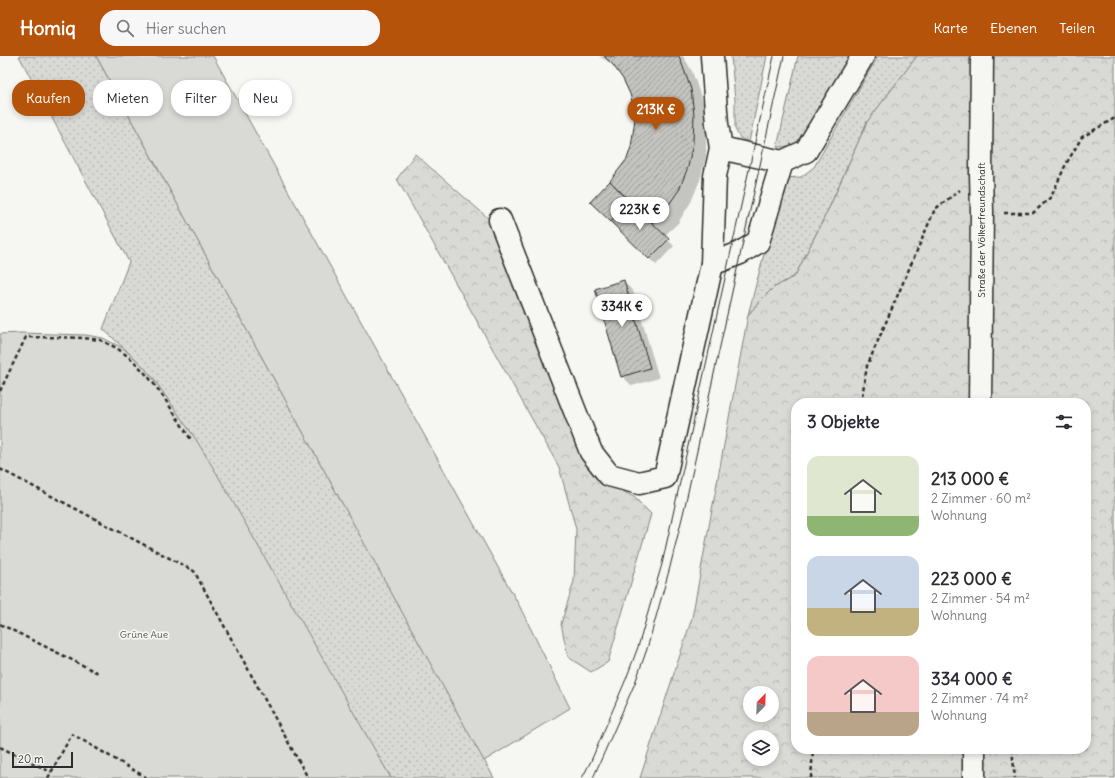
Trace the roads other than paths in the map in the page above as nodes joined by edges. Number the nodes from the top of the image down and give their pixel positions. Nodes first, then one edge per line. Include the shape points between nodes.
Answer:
1 (712, 56) edge
2 (863, 56) edge
3 (982, 56) edge
4 (721, 148) junction
5 (782, 162) junction
6 (500, 220) dead end
7 (712, 264) junction
8 (980, 398) edge
9 (974, 754) edge
10 (974, 778) edge

1 - 4 main road
2 - 5 main road via 806,151
3 - 8 main road, Straße der Völkerfreundschaft
4 - 5 main road
4 - 7 main road via 715,176
5 - 7 main road via 758,242 740,253
6 - 7 main road via 591,452 609,476 639,483 665,477
9 - 10 main road

